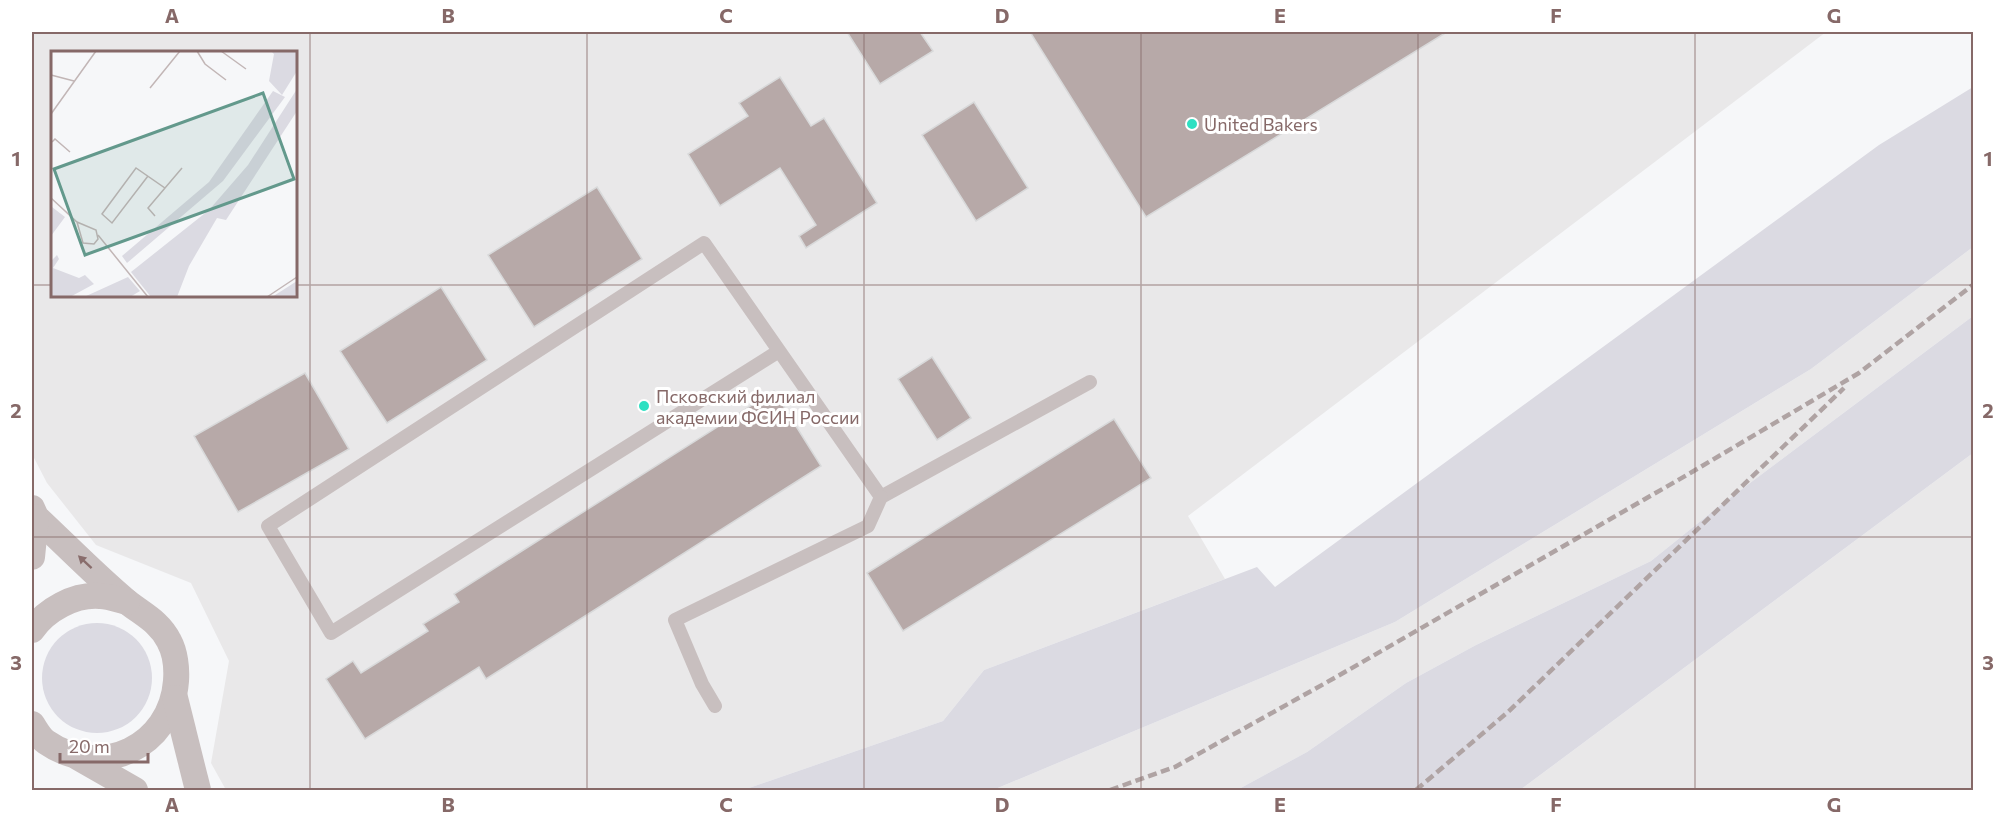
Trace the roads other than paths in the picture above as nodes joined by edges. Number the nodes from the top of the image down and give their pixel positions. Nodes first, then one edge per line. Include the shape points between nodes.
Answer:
1 (779, 351) junction
2 (1090, 382) dead end
3 (881, 497) junction
4 (34, 513) edge
5 (32, 557) edge
6 (128, 602) junction
7 (32, 630) edge
8 (175, 698) junction
9 (715, 706) dead end
10 (32, 724) edge
11 (76, 756) junction
12 (135, 790) edge
13 (198, 790) edge

1 - 1 lane via 704,243 268,525 331,633
1 - 3 lane
2 - 3 lane
3 - 9 lane via 868,526 675,620
4 - 5 street
6 -> 4 street
6 - 7 street via 99,596 71,600 40,617
6 - 8 street via 152,618 169,641 177,669
8 - 11 street via 163,724 143,744 111,758
8 - 13 street
10 - 11 street via 45,741
11 - 12 street

